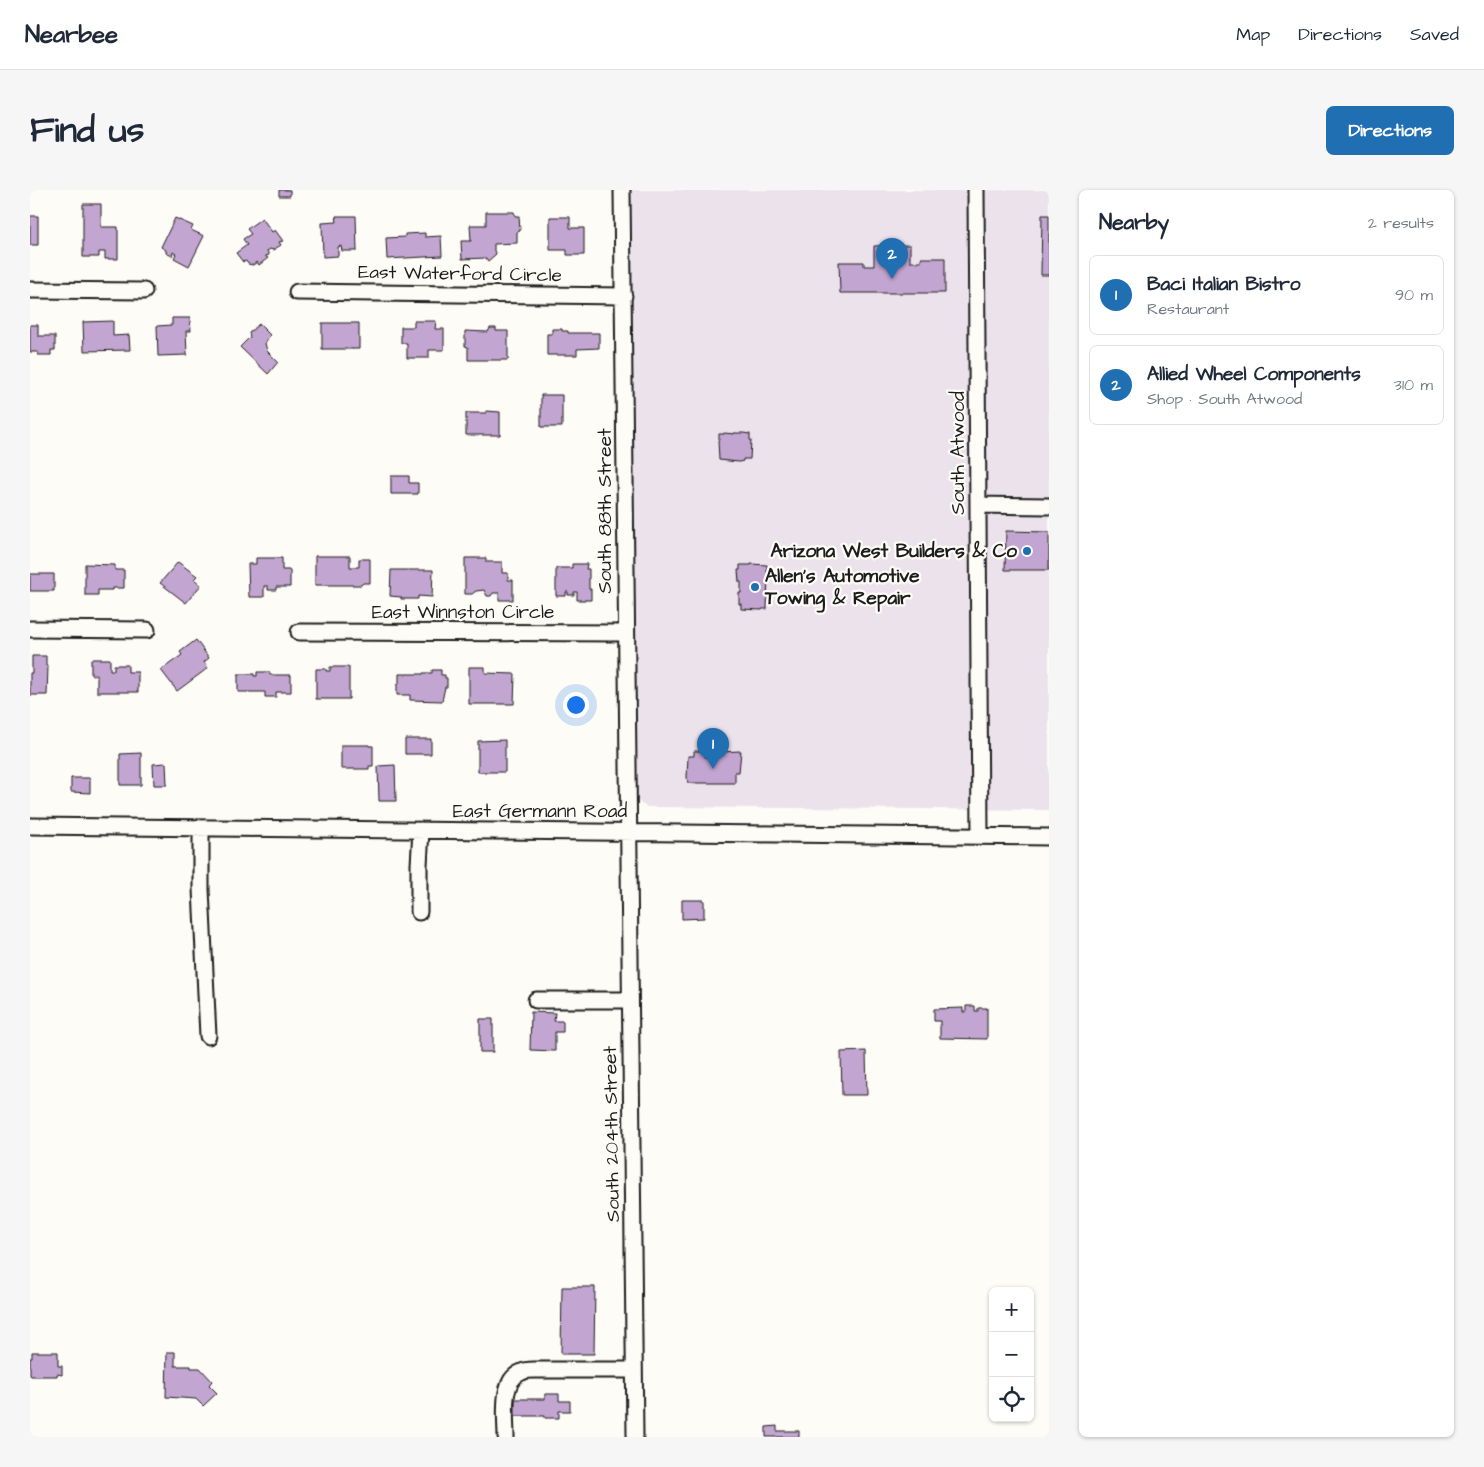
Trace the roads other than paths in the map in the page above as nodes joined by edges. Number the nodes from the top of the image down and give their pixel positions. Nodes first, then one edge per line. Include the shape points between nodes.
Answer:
1 (622, 190) edge
2 (976, 190) edge
3 (30, 290) edge
4 (144, 291) dead end
5 (297, 292) dead end
6 (624, 296) junction
7 (978, 505) junction
8 (1049, 506) edge
9 (30, 629) edge
10 (147, 630) dead end
11 (299, 632) dead end
12 (626, 633) junction
13 (30, 826) edge
14 (201, 828) junction
15 (421, 830) junction
16 (628, 831) junction
17 (980, 836) junction
18 (1049, 837) edge
19 (419, 912) dead end
20 (536, 1000) dead end
21 (630, 1000) junction
22 (208, 1036) dead end
23 (634, 1370) junction
24 (506, 1437) edge
25 (635, 1437) edge

1 - 6 street, South 88th Street
2 - 7 street, South Atwood
3 - 4 street
5 - 6 street, East Waterford Circle
6 - 12 street, South 88th Street
7 - 8 street
7 - 17 street, South Atwood
9 - 10 street
11 - 12 street, East Winnston Circle
12 - 16 street, South 88th Street
13 - 14 street, East Germann Road
14 - 15 street, East Germann Road
14 - 22 street
15 - 16 street, East Germann Road
15 - 19 street
16 - 17 street, East Germann Road
16 - 21 street, South 204th Street
17 - 18 street, East Germann Road
20 - 21 street
21 - 23 street, South 204th Street
23 - 24 street via 520,1372 506,1391
23 - 25 street, South 204th Street

